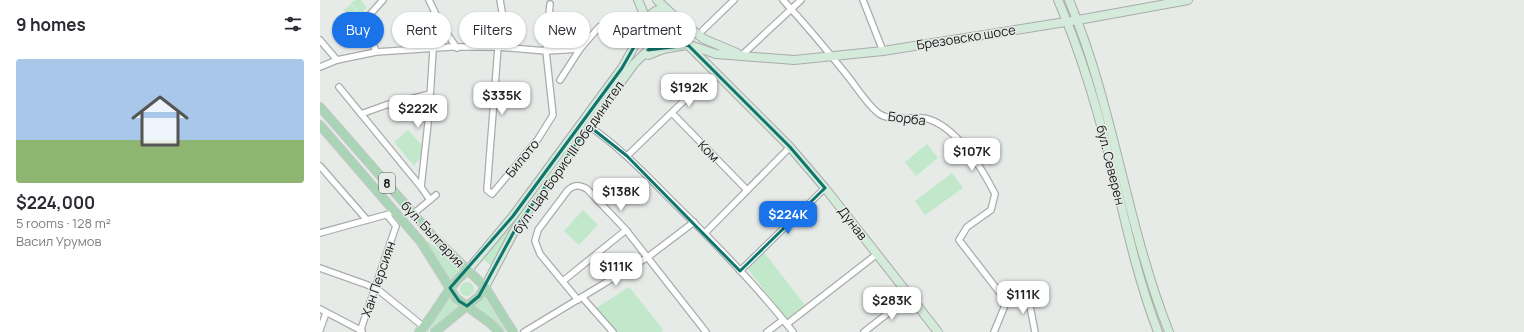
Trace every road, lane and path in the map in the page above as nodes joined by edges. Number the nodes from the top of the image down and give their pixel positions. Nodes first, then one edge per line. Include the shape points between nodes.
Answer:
1 (383, 0) edge
2 (429, 0) edge
3 (500, 0) edge
4 (638, 0) edge
5 (657, 0) edge
6 (734, 0) edge
7 (783, 0) edge
8 (801, 0) edge
9 (863, 0) edge
10 (1058, 0) edge
11 (1069, 0) edge
12 (1188, 0) edge
13 (550, 4) dead end
14 (666, 9) junction
15 (791, 9) junction
16 (502, 12) edge
17 (643, 12) edge
18 (654, 12) edge
19 (669, 12) edge
20 (1078, 20) junction
21 (1067, 22) junction
22 (598, 28) edge
23 (703, 30) dead end
24 (696, 33) edge
25 (320, 40) edge
26 (457, 48) joint
27 (498, 48) edge
28 (505, 48) edge
29 (633, 48) edge
30 (653, 48) edge
31 (672, 48) edge
32 (691, 48) edge
33 (696, 48) edge
34 (580, 49) junction
35 (433, 50) junction
36 (546, 51) junction
37 (883, 51) junction
38 (376, 52) junction
39 (716, 54) junction
40 (742, 55) junction
41 (832, 57) junction
42 (337, 60) junction
43 (637, 61) junction
44 (320, 67) edge
45 (711, 68) junction
46 (560, 80) dead end
47 (339, 87) dead end
48 (694, 91) dead end
49 (430, 94) junction
50 (320, 107) edge
51 (672, 113) junction
52 (361, 114) junction
53 (320, 124) edge
54 (589, 126) junction
55 (790, 147) junction
56 (627, 156) junction
57 (321, 170) edge
58 (420, 187) junction
59 (825, 188) junction
60 (747, 190) junction
61 (436, 194) dead end
62 (430, 200) junction
63 (391, 212) junction
64 (413, 214) junction
65 (367, 220) junction
66 (694, 222) junction
67 (626, 230) junction
68 (320, 233) edge
69 (705, 233) junction
70 (877, 254) junction
71 (648, 257) junction
72 (320, 268) edge
73 (468, 270) junction
74 (740, 271) junction
75 (563, 281) junction
76 (485, 287) junction
77 (376, 288) junction
78 (450, 288) junction
79 (910, 296) junction
80 (580, 298) junction
81 (1006, 303) junction
82 (467, 306) junction
83 (320, 309) edge
84 (326, 312) junction
85 (785, 322) junction
86 (422, 329) edge
87 (320, 330) edge
88 (361, 331) edge
89 (703, 331) edge
90 (868, 331) edge
91 (435, 332) edge
92 (499, 332) edge
93 (513, 332) edge
94 (524, 332) edge
95 (613, 332) edge
96 (767, 332) edge
97 (793, 332) edge
98 (938, 332) edge
99 (994, 332) edge
100 (1035, 332) edge
101 (1158, 332) edge
102 (1169, 332) edge

1 - 38 street via 365,20
2 - 26 street via 441,25
3 - 16 street
4 - 17 main road
5 - 14 main road
6 - 23 street
7 - 15 street
8 - 15 street
9 - 37 street
10 - 21 main road, бул. Северен
11 - 20 main road, бул. Северен
12 - 20 main road, Брезовско шосе
13 - 36 street, Билото
14 - 18 main road
14 - 19 main road
15 - 40 street
15 - 41 street
20 - 21 main road, Брезовско шосе
20 - 102 main road, бул. Северен via 1100,87 1145,262
21 - 37 main road, Брезовско шосе
21 - 101 main road, бул. Северен via 1095,101 1136,266
22 - 34 street
24 - 40 main road, Брезовско шосе
25 - 42 street
26 - 35 street
27 - 36 street, Билото via 487,190 490,193 494,193 538,139 553,115
28 - 36 street
29 - 73 main road, бул. Цар Борис III Обединител via 622,68 513,216
30 - 43 main road, бул. Цар Борис III Обединител
31 - 43 main road via 656,51
32 - 45 main road, Дунав
33 - 39 main road, Брезовско шосе
34 - 36 street
34 - 46 street
35 - 38 street
35 - 49 street
37 - 41 main road, Брезовско шосе
38 - 42 street
39 - 40 main road, Брезовско шосе
39 - 45 main road
40 - 41 main road, Брезовско шосе via 794,60
41 - 81 street, Борба via 878,114 892,118 924,118 940,124 962,144 984,172 995,194 991,210 967,227 959,240
42 - 44 street
43 - 54 main road, бул. Цар Борис III Обединител
45 - 55 main road, Дунав
47 - 52 street
48 - 51 street
49 - 52 street
49 - 58 street
50 - 64 main road, бул. България / 8
51 - 56 street
51 - 60 street, Ком
52 - 58 street
53 - 63 main road, бул. България / 8
54 - 56 street
54 - 76 main road, бул. Цар Борис III Обединител via 517,226
55 - 59 main road, Дунав
55 - 60 street
56 - 66 street
57 - 65 street
58 - 62 street
59 - 70 main road, Дунав
59 - 74 street
60 - 69 street
61 - 62 street
62 - 64 street
63 - 65 street
63 - 77 street, Хан Персиян via 396,226
63 - 78 main road, бул. България / 8 via 421,242
64 - 73 main road, бул. България / 8
65 - 68 street
66 - 69 street
66 - 71 street
67 - 71 street
67 - 75 street
67 - 75 street via 587,189 579,185 572,187 538,230 535,241 537,249
69 - 74 street
70 - 79 main road, Дунав
70 - 85 street
71 - 80 street
71 - 89 street
72 - 77 street
73 - 76 main road, 8
73 - 78 main road via 459,276
74 - 85 street
75 - 80 street
76 - 82 main road
76 - 93 main road, 8
77 - 86 street
77 - 88 street, Хан Персиян
78 - 82 main road, 8 via 456,298
78 - 86 main road
79 - 90 street
79 - 98 main road, Дунав
80 - 94 street
80 - 95 street
81 - 99 street
81 - 100 street via 1022,302 1030,306
82 - 91 main road
82 - 92 main road, 8
83 - 84 street
84 - 87 street
84 - 88 street
85 - 96 street
85 - 97 street

